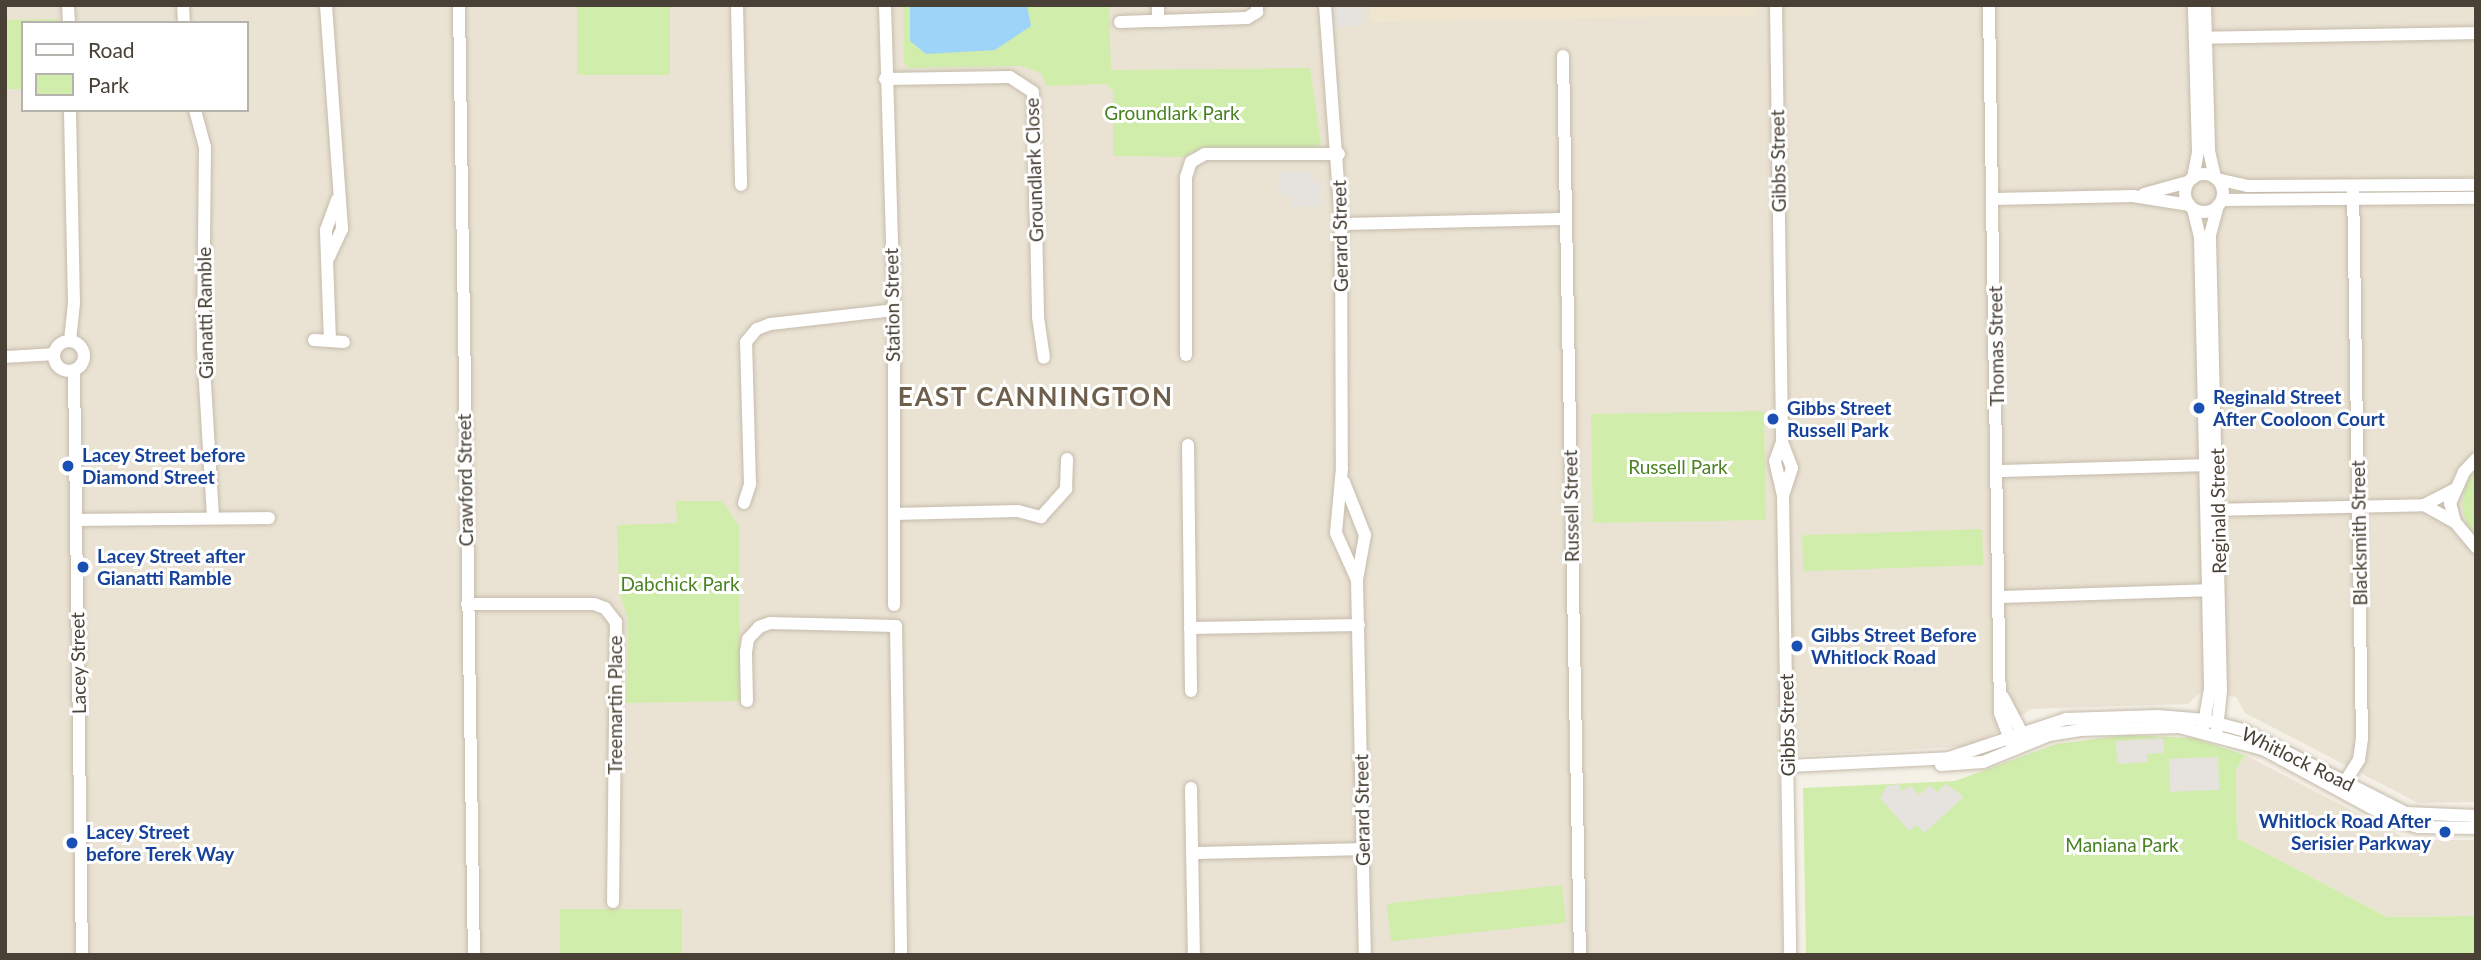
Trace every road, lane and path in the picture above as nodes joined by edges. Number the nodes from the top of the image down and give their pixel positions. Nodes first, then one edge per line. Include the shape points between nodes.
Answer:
1 (326, 5) edge
2 (459, 5) edge
3 (737, 5) edge
4 (884, 5) edge
5 (1158, 5) edge
6 (1256, 5) edge
7 (1325, 5) edge
8 (1776, 5) edge
9 (1989, 5) edge
10 (2194, 5) edge
11 (2205, 5) edge
12 (1158, 21) junction
13 (1120, 22) dead end
14 (2476, 33) edge
15 (2200, 38) junction
16 (1563, 57) dead end
17 (885, 79) junction
18 (70, 112) edge
19 (196, 112) edge
20 (1339, 154) junction
21 (2216, 178) junction
22 (2190, 180) junction
23 (741, 185) dead end
24 (2476, 185) edge
25 (2353, 192) junction
26 (2133, 196) junction
27 (2476, 198) edge
28 (1993, 199) junction
29 (2220, 203) junction
30 (2191, 207) junction
31 (1566, 219) junction
32 (1341, 224) junction
33 (894, 310) junction
34 (314, 340) dead end
35 (70, 341) junction
36 (330, 341) junction
37 (344, 342) dead end
38 (54, 354) junction
39 (1186, 355) dead end
40 (5, 357) edge
41 (1044, 358) dead end
42 (74, 370) junction
43 (1188, 444) dead end
44 (1067, 459) dead end
45 (2476, 459) edge
46 (2211, 465) junction
47 (1342, 468) junction
48 (1999, 471) junction
49 (2455, 489) junction
50 (744, 503) dead end
51 (2358, 505) junction
52 (2424, 505) junction
53 (2211, 510) junction
54 (894, 514) junction
55 (213, 518) junction
56 (269, 518) dead end
57 (76, 520) junction
58 (2455, 522) junction
59 (2476, 547) edge
60 (1357, 580) junction
61 (2214, 590) junction
62 (2000, 597) junction
63 (467, 604) junction
64 (894, 605) dead end
65 (1359, 625) junction
66 (1190, 628) junction
67 (2000, 687) junction
68 (1191, 691) dead end
69 (747, 701) dead end
70 (2203, 725) junction
71 (2217, 728) junction
72 (2025, 738) junction
73 (2011, 744) junction
74 (1788, 766) junction
75 (2343, 786) junction
76 (1191, 788) dead end
77 (2476, 816) edge
78 (2476, 828) edge
79 (1362, 849) junction
80 (1192, 853) junction
81 (613, 902) dead end
82 (82, 955) edge
83 (474, 955) edge
84 (901, 955) edge
85 (1194, 955) edge
86 (1364, 955) edge
87 (1580, 955) edge
88 (1790, 955) edge

1 - 36 street via 342,229 329,257
2 - 63 street, Crawford Street
3 - 23 street
4 - 17 street, Station Street
5 - 12 street
6 - 12 street via 1256,12 1247,18
7 - 20 street, Gerard Street
8 - 74 street, Gibbs Street via 1782,442 1775,461 1783,495
9 - 28 street, Thomas Street
10 - 15 street
11 - 15 street
12 - 13 street
14 - 15 street
15 - 21 street via 2209,151
15 - 22 street via 2198,152
16 - 31 street, Russell Street
17 - 33 street, Station Street
17 - 41 street, Groundlark Close via 1010,77 1033,92 1038,317
18 - 35 street via 74,303
19 - 55 street, Gianatti Ramble via 205,147 203,349
20 - 32 street, Gerard Street
20 - 39 street via 1205,154 1191,162 1186,177
21 - 22 street
21 - 25 street via 2248,186
21 - 29 street
22 - 26 street
22 - 30 street via 2185,193
24 - 25 street
25 - 27 street
25 - 29 street
25 - 51 street, Blacksmith Street
26 - 28 street
26 - 30 street
28 - 48 street, Thomas Street
29 - 30 street via 2209,212
29 - 46 street, Reginald Street via 2210,236
30 - 46 street, Reginald Street via 2200,237
31 - 32 street
31 - 87 street, Russell Street
32 - 47 street, Gerard Street
33 - 50 street via 770,324 746,342 750,484
33 - 54 street, Station Street
34 - 36 street
35 - 38 street
35 - 42 street via 83,351 81,365
36 - 37 street
38 - 40 street
38 - 42 street via 57,365
42 - 57 street, Lacey Street
43 - 66 street
44 - 54 street via 1066,489 1041,517 1018,510
45 - 49 street
46 - 48 street
46 - 53 street, Reginald Street
47 - 60 street, Gerard Street via 1336,533
47 - 60 street, Gerard Street via 1350,505 1365,530
48 - 62 street, Thomas Street
49 - 52 street
49 - 58 street via 2449,503
51 - 52 street
51 - 53 street
51 - 75 street, Blacksmith Street via 2362,739 2358,760
52 - 58 street
53 - 61 street, Reginald Street
54 - 64 street, Station Street
55 - 56 street
55 - 57 street
57 - 82 street, Lacey Street
58 - 59 street
60 - 65 street, Gerard Street
61 - 62 street
61 - 70 street, Reginald Street via 2210,689
61 - 71 street, Reginald Street
62 - 67 street, Thomas Street
63 - 81 street, Treemartin Place via 594,604 612,614
63 - 83 street, Crawford Street
65 - 66 street
65 - 79 street, Gerard Street
66 - 68 street
67 - 72 street, Thomas Street
67 - 73 street, Thomas Street via 2000,713
69 - 84 street via 748,639 759,627 770,623 896,626
70 - 71 street, Whitlock Road
70 - 72 street, Whitlock Road via 2079,730
71 - 75 street, Whitlock Road via 2266,740
72 - 73 street, Whitlock Road
73 - 74 street, Whitlock Road via 1966,765
74 - 88 street, Gibbs Street
75 - 77 street, Whitlock Road via 2406,813
75 - 78 street, Whitlock Road via 2406,824
76 - 80 street
79 - 80 street
79 - 86 street, Gerard Street
80 - 85 street

